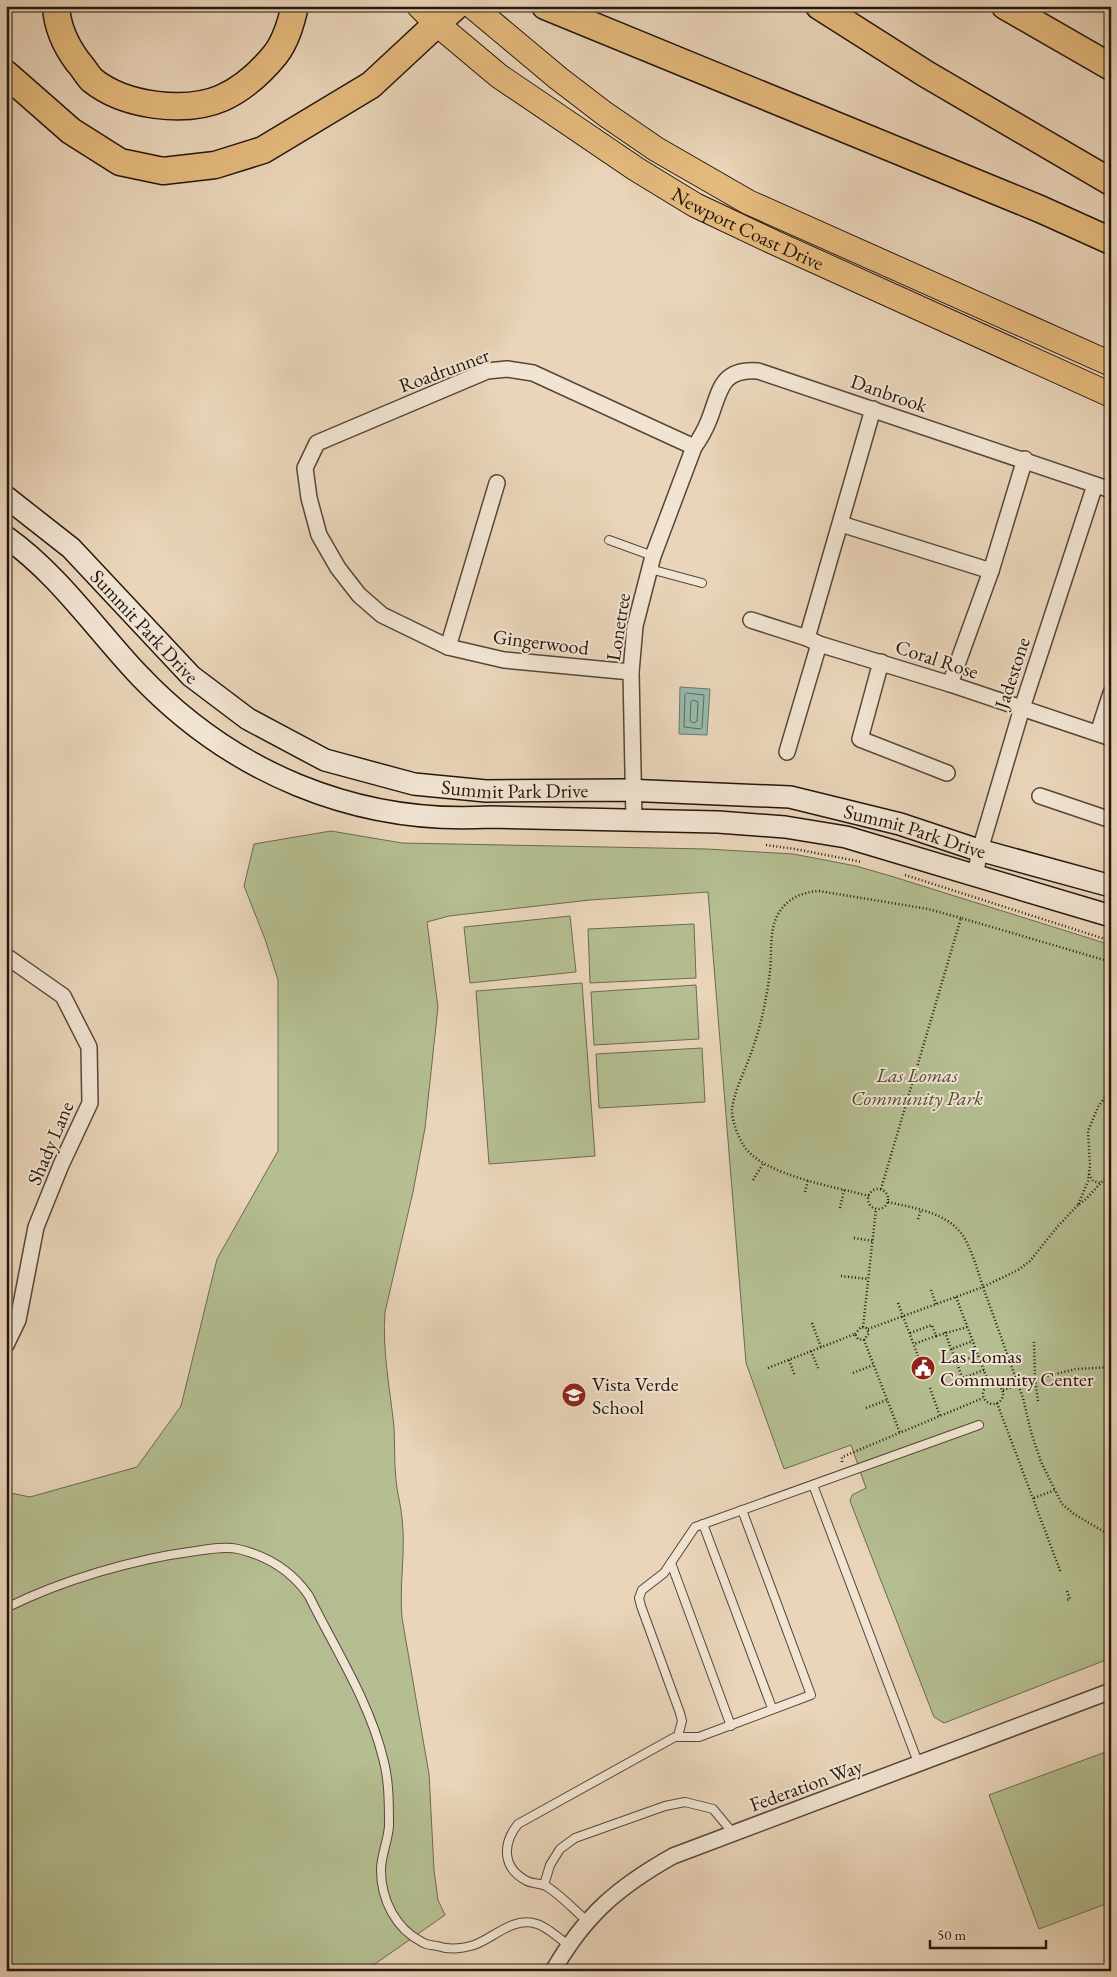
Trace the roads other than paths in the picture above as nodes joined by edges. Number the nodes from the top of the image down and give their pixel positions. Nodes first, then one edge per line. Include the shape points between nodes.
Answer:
1 (56, 6) edge
2 (295, 6) edge
3 (456, 6) edge
4 (472, 6) edge
5 (546, 6) edge
6 (819, 6) edge
7 (1005, 6) edge
8 (428, 15) edge
9 (1111, 67) edge
10 (6, 74) edge
11 (1111, 182) edge
12 (1111, 241) edge
13 (1111, 364) edge
14 (1111, 395) edge
15 (873, 409) junction
16 (694, 447) junction
17 (1025, 459) junction
18 (305, 468) joint
19 (497, 484) dead end
20 (1095, 485) junction
21 (1111, 490) edge
22 (6, 497) edge
23 (841, 524) junction
24 (6, 537) edge
25 (608, 540) dead end
26 (651, 562) junction
27 (991, 571) junction
28 (702, 583) dead end
29 (751, 620) dead end
30 (813, 641) junction
31 (448, 647) junction
32 (881, 662) junction
33 (631, 672) junction
34 (950, 684) junction
35 (1111, 693) edge
36 (1022, 708) junction
37 (1104, 736) edge
38 (787, 752) dead end
39 (947, 773) dead end
40 (633, 790) junction
41 (1040, 796) dead end
42 (1111, 820) edge
43 (634, 821) junction
44 (980, 850) junction
45 (975, 876) junction
46 (1111, 886) edge
47 (1111, 916) edge
48 (6, 956) edge
49 (6, 1345) edge
50 (979, 1425) dead end
51 (814, 1485) junction
52 (742, 1510) junction
53 (703, 1524) junction
54 (671, 1562) junction
55 (6, 1608) edge
56 (1111, 1691) edge
57 (772, 1708) junction
58 (731, 1726) junction
59 (678, 1736) junction
60 (919, 1764) junction
61 (733, 1833) junction
62 (544, 1885) junction
63 (586, 1921) junction
64 (568, 1945) junction
65 (553, 1971) edge

1 - 2 highway via 56,19 71,52 92,79 123,97 153,105 190,106 222,98 249,82 276,54 289,29
3 - 8 highway
4 - 13 main road, Newport Coast Drive via 612,119 656,149 748,202
5 - 12 highway
6 - 11 highway via 926,74
7 - 9 highway
8 - 10 highway via 371,85 263,150 215,165 164,171 120,162 71,131
8 - 14 main road, Newport Coast Drive via 499,76 636,169 696,205
15 - 16 street, Danbrook via 758,371 745,370 723,382 702,436
15 - 17 street, Danbrook
15 - 23 street
16 - 18 street, Roadrunner via 533,374 507,369 487,371 317,443
16 - 26 street, Lonetree
17 - 20 street, Danbrook
17 - 27 street
18 - 31 street, Gingerwood via 319,535 359,595 382,616
19 - 31 street
20 - 21 street, Danbrook
20 - 36 street, Jadestone
22 - 40 street, Summit Park Drive via 70,548 191,676 248,719 325,760 414,784 486,792
23 - 27 street
23 - 30 street
24 - 43 street, Summit Park Drive via 52,575 109,642 196,728 231,753 275,776 324,795 384,812 454,819
25 - 26 lane
26 - 28 lane
26 - 33 street, Lonetree via 635,626
27 - 34 street
29 - 30 street, Coral Rose
30 - 32 street, Coral Rose
30 - 38 street
31 - 33 street, Gingerwood via 504,660
32 - 34 street, Coral Rose
32 - 39 street via 860,739
33 - 40 street, Lonetree
34 - 36 street, Coral Rose
35 - 37 street
36 - 37 street, Coral Rose
36 - 44 street, Jadestone
40 - 43 street, Lonetree
40 - 44 street, Summit Park Drive via 790,797 900,824
41 - 42 street
43 - 45 street, Summit Park Drive via 775,826 846,836
44 - 45 street, Jadestone
44 - 46 street, Summit Park Drive
45 - 47 street, Summit Park Drive
48 - 49 street, Shady Lane via 63,996 89,1047 90,1103 36,1227 18,1320
50 - 51 lane
51 - 52 lane
51 - 60 lane
52 - 53 lane
52 - 57 lane via 811,1694
53 - 54 lane via 695,1527
53 - 57 lane
54 - 58 lane
54 - 59 lane via 642,1590 640,1598 680,1713 682,1721
55 - 64 lane via 34,1594 78,1579 178,1553 236,1549 266,1558 285,1569 309,1596 360,1696 384,1759 389,1827 381,1870 389,1907 399,1925 423,1943 446,1949 475,1945 506,1927 522,1922 537,1924
56 - 60 street, Federation Way
57 - 58 lane
58 - 59 lane via 699,1737
59 - 62 lane via 518,1824 506,1847 510,1865 529,1883
60 - 61 street, Federation Way
61 - 62 lane via 714,1809 685,1802 665,1806 576,1838 560,1849 550,1865
61 - 63 street, Federation Way via 674,1856 642,1874
62 - 63 lane
63 - 64 street, Federation Way
64 - 65 street, Federation Way

